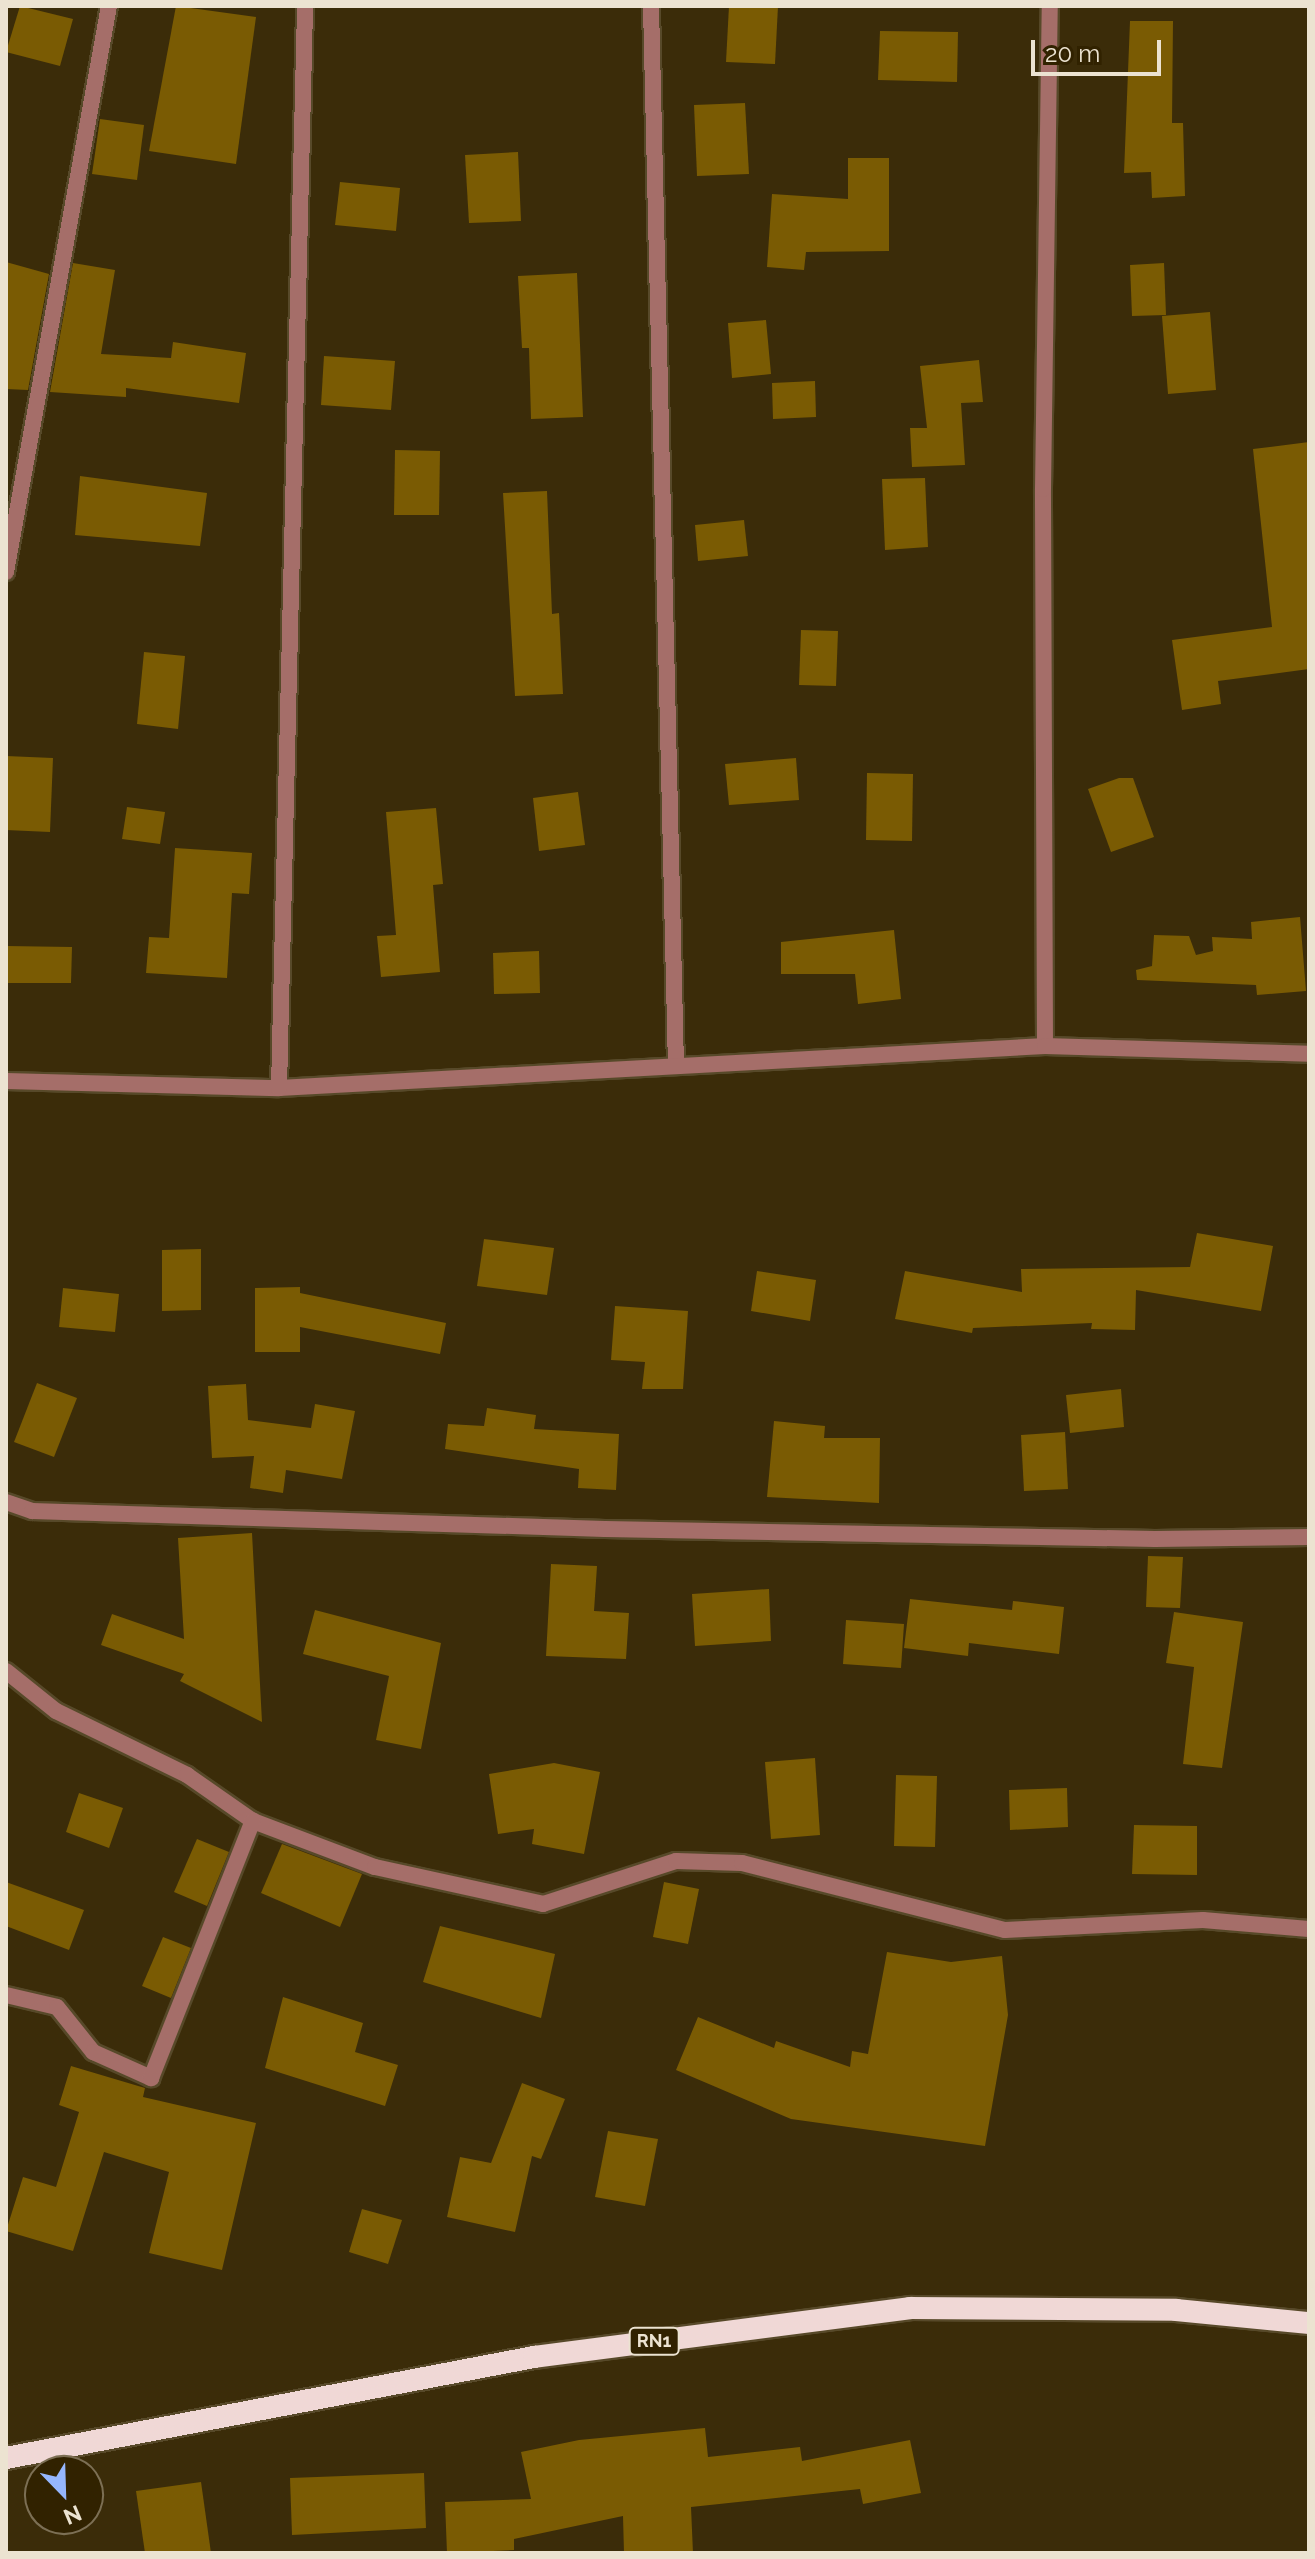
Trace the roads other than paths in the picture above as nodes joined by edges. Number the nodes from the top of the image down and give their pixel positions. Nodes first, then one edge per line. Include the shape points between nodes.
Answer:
1 (109, 6) edge
2 (305, 6) edge
3 (651, 6) edge
4 (1050, 6) edge
5 (6, 572) edge
6 (1045, 1046) junction
7 (1309, 1054) edge
8 (676, 1065) junction
9 (6, 1081) edge
10 (279, 1088) junction
11 (6, 1502) edge
12 (1309, 1537) edge
13 (6, 1671) edge
14 (253, 1821) junction
15 (1309, 1929) edge
16 (6, 1995) edge
17 (1309, 2323) edge
18 (6, 2458) edge

1 - 5 street
2 - 10 street
3 - 8 street
4 - 6 street via 1043,489
6 - 7 street
6 - 8 street
8 - 10 street
9 - 10 street
11 - 12 street via 32,1511 605,1529
13 - 14 street via 56,1711 187,1775
14 - 15 street via 375,1867 543,1904 676,1861 742,1863 1005,1930 1203,1920
14 - 16 street via 151,2078 93,2052 57,2007
17 - 18 highway, RN1 via 1176,2310 910,2308 534,2357

